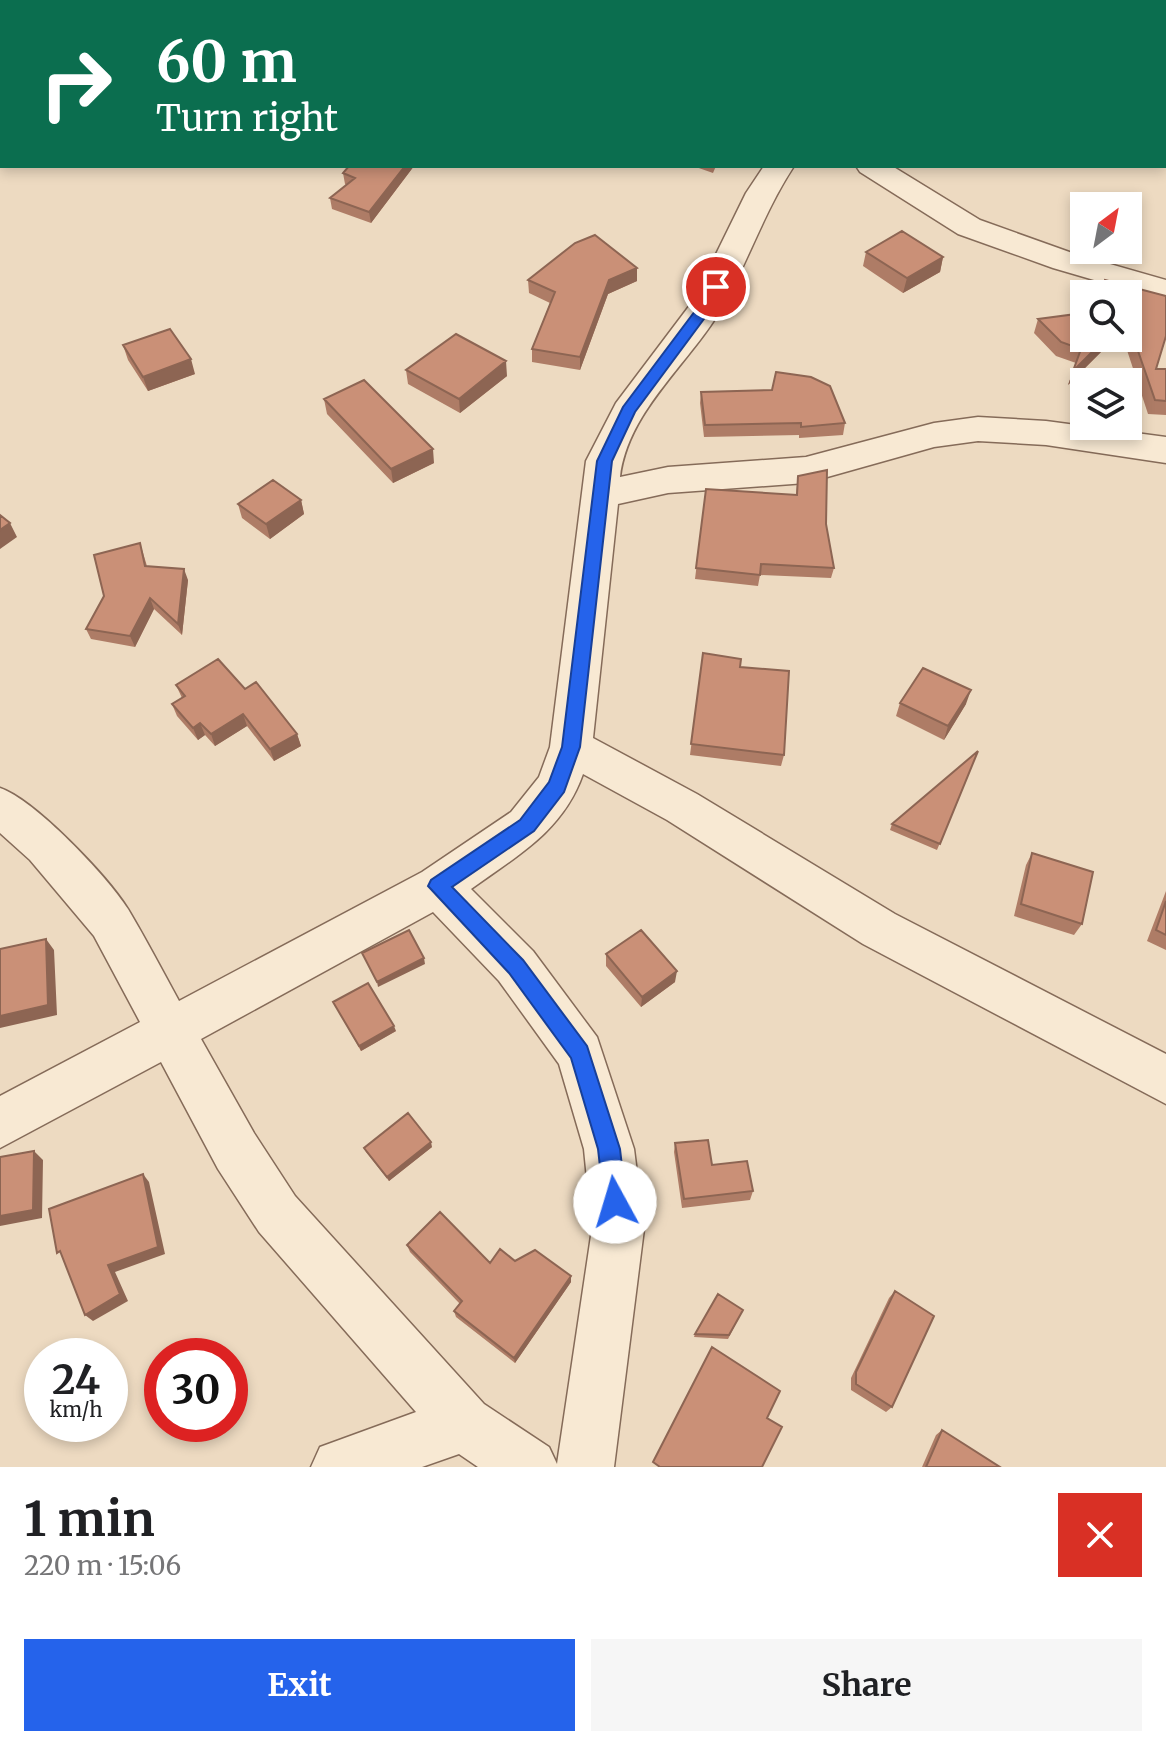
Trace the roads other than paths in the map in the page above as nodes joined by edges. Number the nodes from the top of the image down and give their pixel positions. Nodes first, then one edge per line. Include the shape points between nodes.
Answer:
1 (778, 168) edge
2 (874, 168) edge
3 (1166, 291) edge
4 (1166, 450) edge
5 (602, 494) junction
6 (571, 747) junction
7 (0, 806) edge
8 (438, 886) junction
9 (170, 1030) junction
10 (1166, 1080) edge
11 (0, 1123) edge
12 (464, 1424) junction
13 (340, 1467) edge
14 (529, 1467) edge
15 (585, 1467) edge

1 - 5 street via 708,304 628,411 604,461
2 - 3 street via 969,227
4 - 5 street via 978,429 934,435 806,470 668,480
5 - 6 street
6 - 8 street via 557,786 527,825
6 - 10 street via 682,807 879,929
7 - 9 street via 46,846 110,921
8 - 9 street
8 - 15 street via 516,966 580,1053 609,1149 618,1229
9 - 11 street
9 - 12 street via 277,1214
12 - 13 street
12 - 14 street

